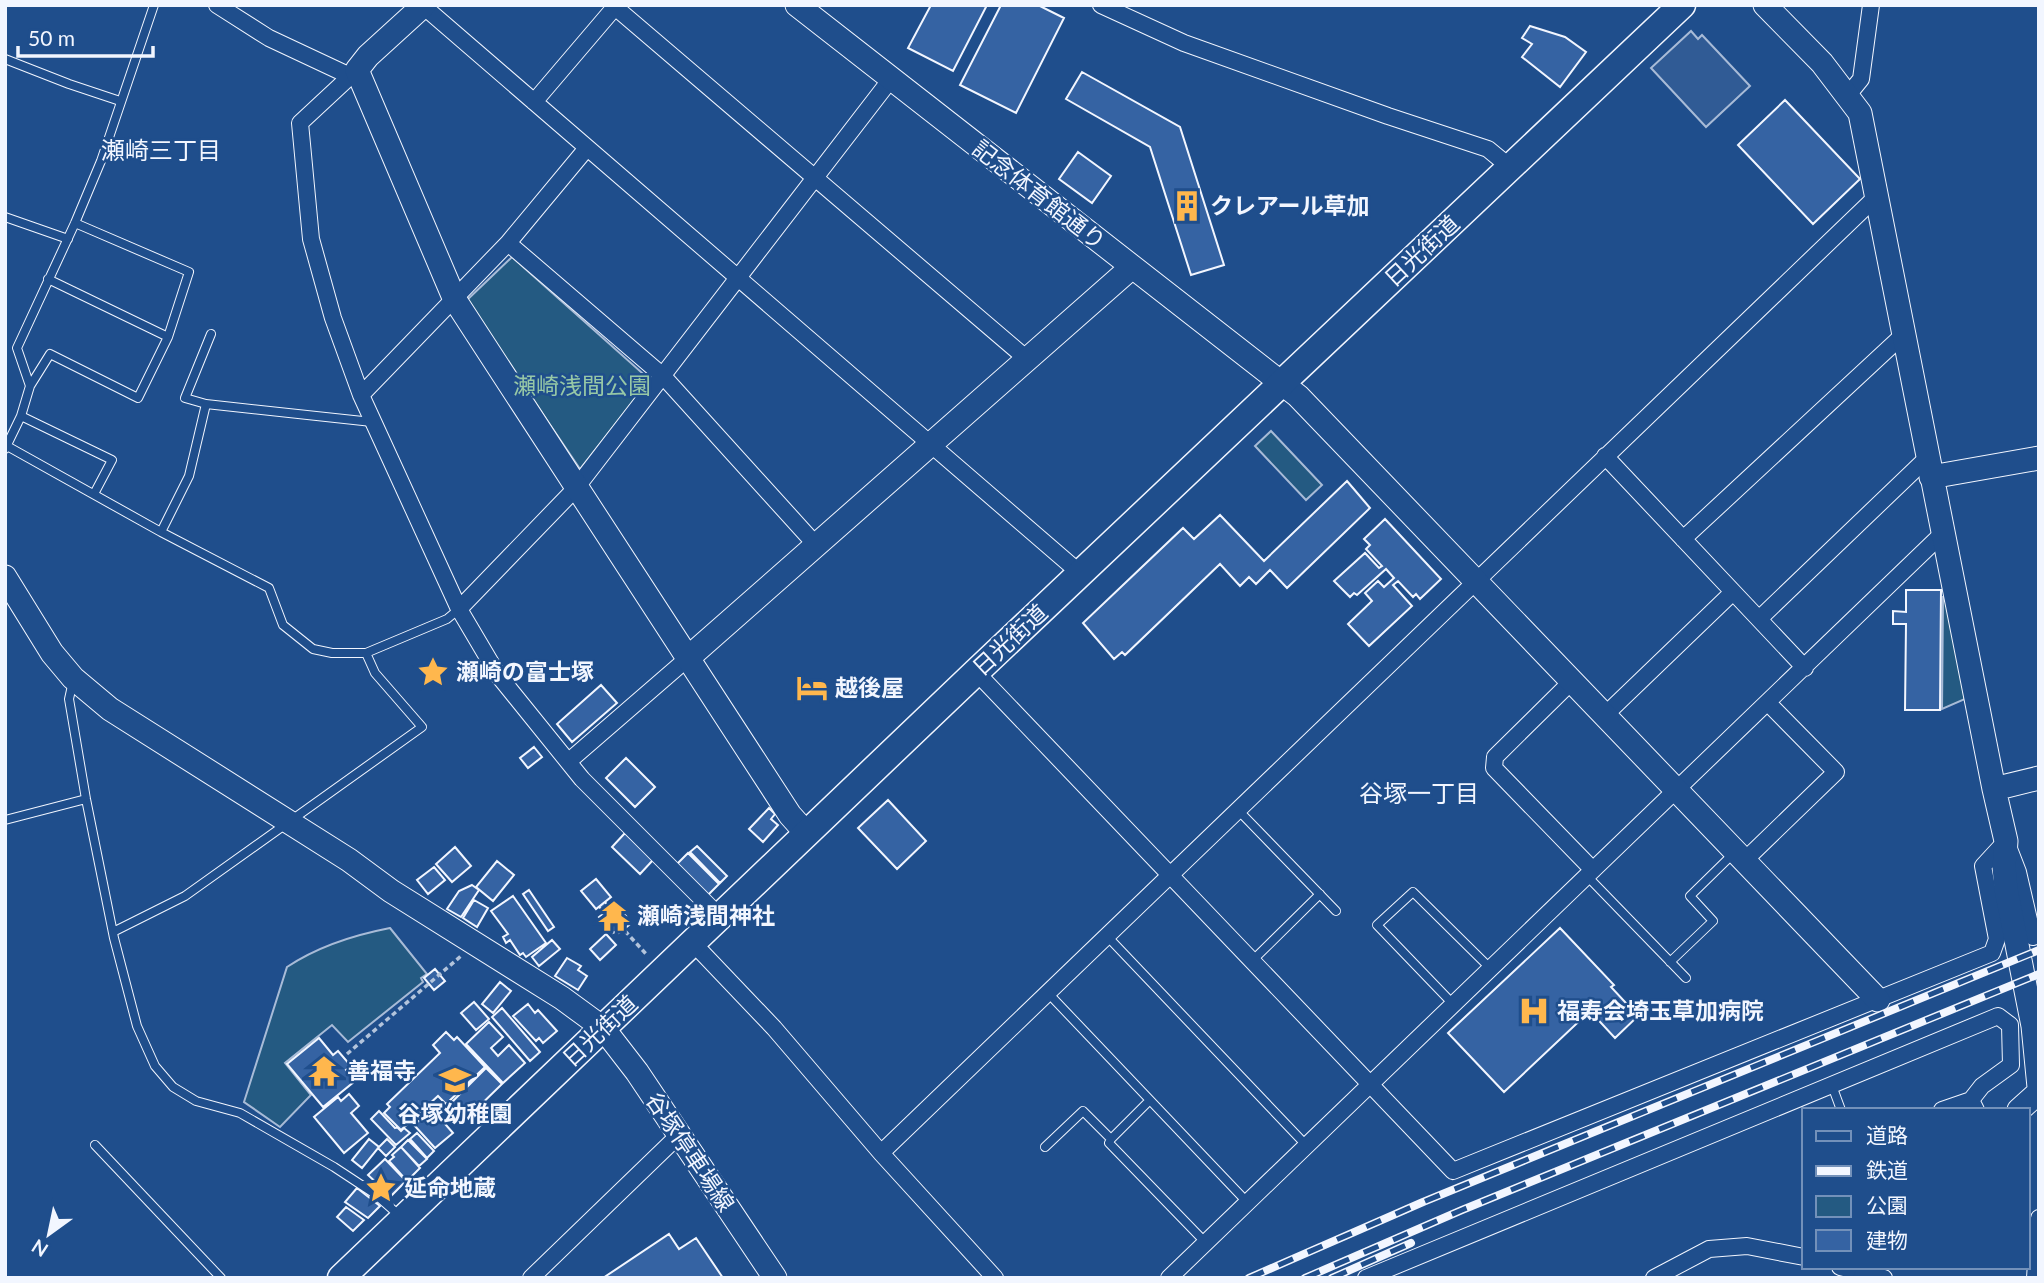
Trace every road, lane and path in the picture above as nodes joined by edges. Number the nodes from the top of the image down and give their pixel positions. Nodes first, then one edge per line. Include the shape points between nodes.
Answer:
1 (153, 5) edge
2 (217, 5) edge
3 (423, 5) edge
4 (797, 5) edge
5 (1101, 5) edge
6 (1682, 5) edge
7 (1765, 5) edge
8 (1871, 5) edge
9 (5, 59) edge
10 (353, 73) junction
11 (891, 79) junction
12 (1848, 95) junction
13 (120, 101) junction
14 (534, 102) junction
15 (587, 148) junction
16 (1511, 168) junction
17 (816, 177) junction
18 (1876, 197) junction
19 (5, 217) edge
20 (75, 223) junction
21 (68, 239) junction
22 (508, 243) junction
23 (1132, 267) junction
24 (737, 277) junction
25 (48, 279) junction
26 (455, 300) junction
27 (211, 334) dead end
28 (1903, 335) junction
29 (168, 337) junction
30 (1027, 359) junction
31 (663, 376) junction
32 (1282, 383) junction
33 (30, 386) junction
34 (361, 395) junction
35 (206, 404) junction
36 (21, 416) junction
37 (375, 422) junction
38 (929, 444) junction
39 (6, 447) edge
40 (1605, 456) junction
41 (2039, 458) edge
42 (1929, 468) junction
43 (576, 488) junction
44 (94, 494) junction
45 (161, 532) junction
46 (1942, 534) junction
47 (1683, 539) junction
48 (816, 545) junction
49 (1081, 574) junction
50 (5, 577) edge
51 (1476, 580) junction
52 (1733, 592) junction
53 (460, 609) junction
54 (1759, 619) junction
55 (366, 653) junction
56 (688, 658) junction
57 (1805, 668) junction
58 (976, 672) junction
59 (73, 678) junction
60 (1572, 681) junction
61 (1768, 703) junction
62 (1605, 715) junction
63 (569, 761) junction
64 (2039, 778) edge
65 (1676, 788) junction
66 (1994, 789) junction
67 (86, 799) junction
68 (1237, 809) junction
69 (5, 820) edge
70 (288, 823) junction
71 (807, 834) junction
72 (2006, 841) junction
73 (1740, 856) junction
74 (1590, 873) junction
75 (1169, 875) junction
76 (1320, 894) junction
77 (1336, 911) dead end
78 (720, 917) junction
79 (625, 931) dead end
80 (113, 932) junction
81 (2039, 935) edge
82 (1106, 936) junction
83 (693, 943) junction
84 (463, 955) dead end
85 (646, 955) dead end
86 (1252, 961) junction
87 (1670, 962) junction
88 (1490, 968) junction
89 (1686, 978) dead end
90 (1048, 993) junction
91 (1878, 1000) junction
92 (1453, 1004) junction
93 (603, 1028) junction
94 (346, 1054) dead end
95 (1369, 1084) junction
96 (2039, 1087) edge
97 (1834, 1091) dead end
98 (2039, 1092) edge
99 (1150, 1100) junction
100 (1973, 1105) edge
101 (1840, 1108) edge
102 (1954, 1108) edge
103 (2021, 1108) edge
104 (679, 1135) junction
105 (1111, 1139) junction
106 (1307, 1145) junction
107 (95, 1146) dead end
108 (1045, 1147) dead end
109 (881, 1153) junction
110 (1247, 1202) junction
111 (402, 1218) junction
112 (2039, 1218) edge
113 (1205, 1242) junction
114 (1802, 1252) edge
115 (1849, 1269) edge
116 (1872, 1274) edge
117 (220, 1278) edge
118 (341, 1278) edge
119 (531, 1278) edge
120 (775, 1278) edge
121 (995, 1278) edge
122 (1169, 1278) edge
123 (1366, 1278) edge
124 (1654, 1278) edge
125 (2035, 1278) edge

1 - 13 lane
2 - 10 street via 269,38
3 - 10 street
3 - 14 street
4 - 11 street, 記念体育館通り
5 - 16 street via 1197,48 1488,149
6 - 16 main road, 日光街道
7 - 12 street
8 - 12 street via 1861,79
9 - 13 lane
10 - 26 street
10 - 34 street via 300,123 311,239
11 - 17 street
11 - 23 street, 記念体育館通り
12 - 18 street via 1860,113
13 - 20 lane
14 - 15 street
14 - 17 street via 615,7
15 - 22 street
15 - 24 street
16 - 32 main road, 日光街道
17 - 24 street
17 - 30 street
18 - 28 street
18 - 40 street
19 - 21 lane
20 - 21 lane
20 - 29 lane via 189,272
21 - 25 lane
22 - 26 street
22 - 31 street
23 - 30 street
23 - 32 street, 記念体育館通り
24 - 31 street
24 - 38 street
25 - 29 lane
25 - 33 lane via 17,348
26 - 34 street
26 - 43 street
27 - 35 lane via 185,398
28 - 42 street
28 - 47 street
29 - 33 lane via 138,398 50,354
30 - 38 street
31 - 43 street
31 - 48 street
32 - 49 main road, 日光街道
32 - 51 street, 記念体育館通り
33 - 36 lane
34 - 37 street
35 - 37 lane
35 - 45 lane via 189,476
36 - 39 lane
36 - 44 lane via 112,460
37 - 53 street
38 - 48 street
38 - 49 street
39 - 44 lane
40 - 47 street
40 - 51 street
41 - 42 street
42 - 46 street
42 - 54 street
43 - 53 street
43 - 56 street
44 - 45 lane
45 - 55 lane via 269,588 283,625 302,643 332,653
46 - 57 street
46 - 66 street
47 - 52 street
48 - 56 street
49 - 58 main road, 日光街道
50 - 59 street, 谷塚停車場線
51 - 60 street, 記念体育館通り
51 - 68 street
52 - 54 street
52 - 62 street
53 - 55 lane via 447,619
53 - 63 street via 498,675
54 - 57 street
55 - 70 lane via 375,673 422,727
56 - 63 street
56 - 71 street
57 - 61 street
58 - 71 main road, 日光街道
58 - 75 street
59 - 67 lane via 69,699
59 - 70 street, 谷塚停車場線 via 110,709
60 - 62 street, 記念体育館通り
60 - 74 street via 1495,757 1494,768
61 - 65 street
61 - 73 street via 1836,772
62 - 65 street, 記念体育館通り
63 - 78 street
64 - 66 street
65 - 73 street, 記念体育館通り
65 - 74 street
66 - 72 street
67 - 69 lane
67 - 80 lane
68 - 75 street
68 - 76 lane
70 - 80 lane via 185,897
70 - 93 street, 谷塚停車場線
71 - 78 main road, 日光街道
72 - 81 street via 2034,937
72 - 91 street via 1983,866 1997,939 1992,953
72 - 96 street via 2006,889 2033,1026
73 - 87 lane via 1690,895 1713,920
73 - 91 street, 記念体育館通り
74 - 87 lane
74 - 88 street
75 - 82 street
75 - 86 street
76 - 77 lane
76 - 86 lane
78 - 83 main road, 日光街道
79 - 85 path
80 - 111 lane via 137,1026 155,1066 173,1087 196,1101 240,1112 334,1167
82 - 90 street
82 - 106 lane
83 - 93 main road, 日光街道
83 - 109 street via 774,1028
84 - 94 path
86 - 95 street
87 - 89 lane
88 - 92 street
88 - 92 lane via 1413,892 1377,925
90 - 99 lane
90 - 109 street
91 - 95 street via 1453,1171
92 - 95 street
93 - 104 street, 谷塚停車場線
93 - 111 main road, 日光街道
95 - 106 street
97 - 101 lane
98 - 103 street
99 - 105 lane
99 - 110 lane
100 - 102 street
100 - 123 street via 1982,1086 2011,1065 2010,1025 1998,1016
104 - 119 street
104 - 120 street, 谷塚停車場線
105 - 108 lane via 1083,1111
105 - 113 lane via 1109,1143
106 - 110 street
107 - 117 lane
109 - 121 street
110 - 113 street
111 - 118 main road, 日光街道
112 - 125 street
113 - 122 street
114 - 124 street via 1746,1246 1709,1249
115 - 116 street

